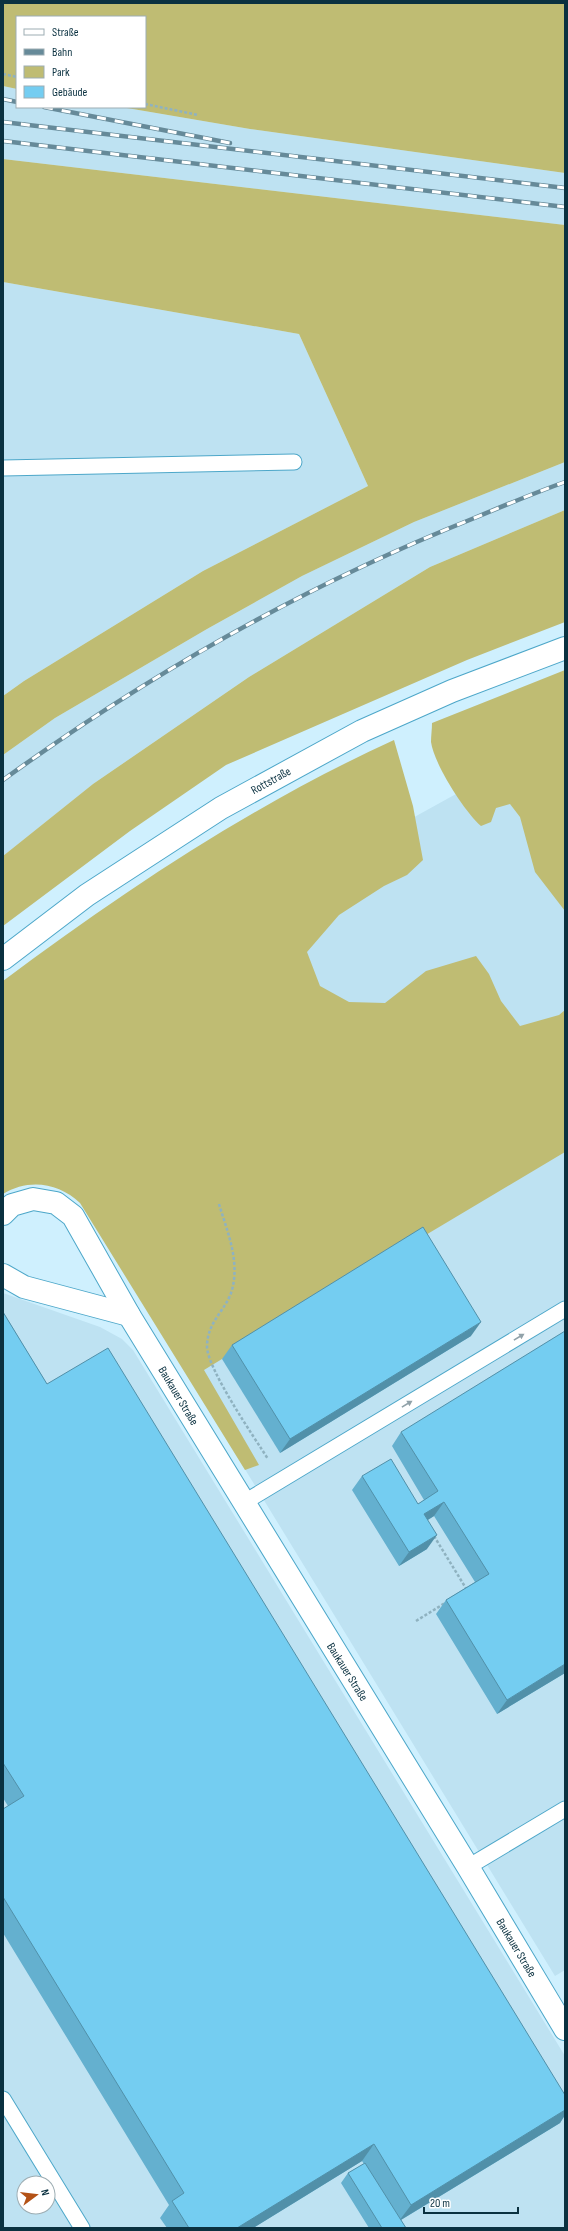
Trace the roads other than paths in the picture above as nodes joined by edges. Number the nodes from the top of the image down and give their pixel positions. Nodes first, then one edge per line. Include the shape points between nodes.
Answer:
1 (294, 462) dead end
2 (3, 468) edge
3 (565, 648) edge
4 (3, 959) edge
5 (3, 1214) edge
6 (3, 1275) edge
7 (565, 1309) edge
8 (128, 1315) junction
9 (243, 1503) junction
10 (565, 1809) edge
11 (468, 1867) junction
12 (563, 2022) edge
13 (3, 2099) edge
14 (82, 2228) edge

1 - 2 lane
3 - 4 street, Rottstraße via 452,691 362,731 221,808 87,895
5 - 8 street, Baukauer Straße via 12,1205 33,1199 56,1203 73,1216
6 - 8 street via 24,1287
9 -> 7 lane
8 - 9 street, Baukauer Straße
9 - 11 street, Baukauer Straße
10 - 11 lane
11 - 12 street, Baukauer Straße
13 - 14 lane

